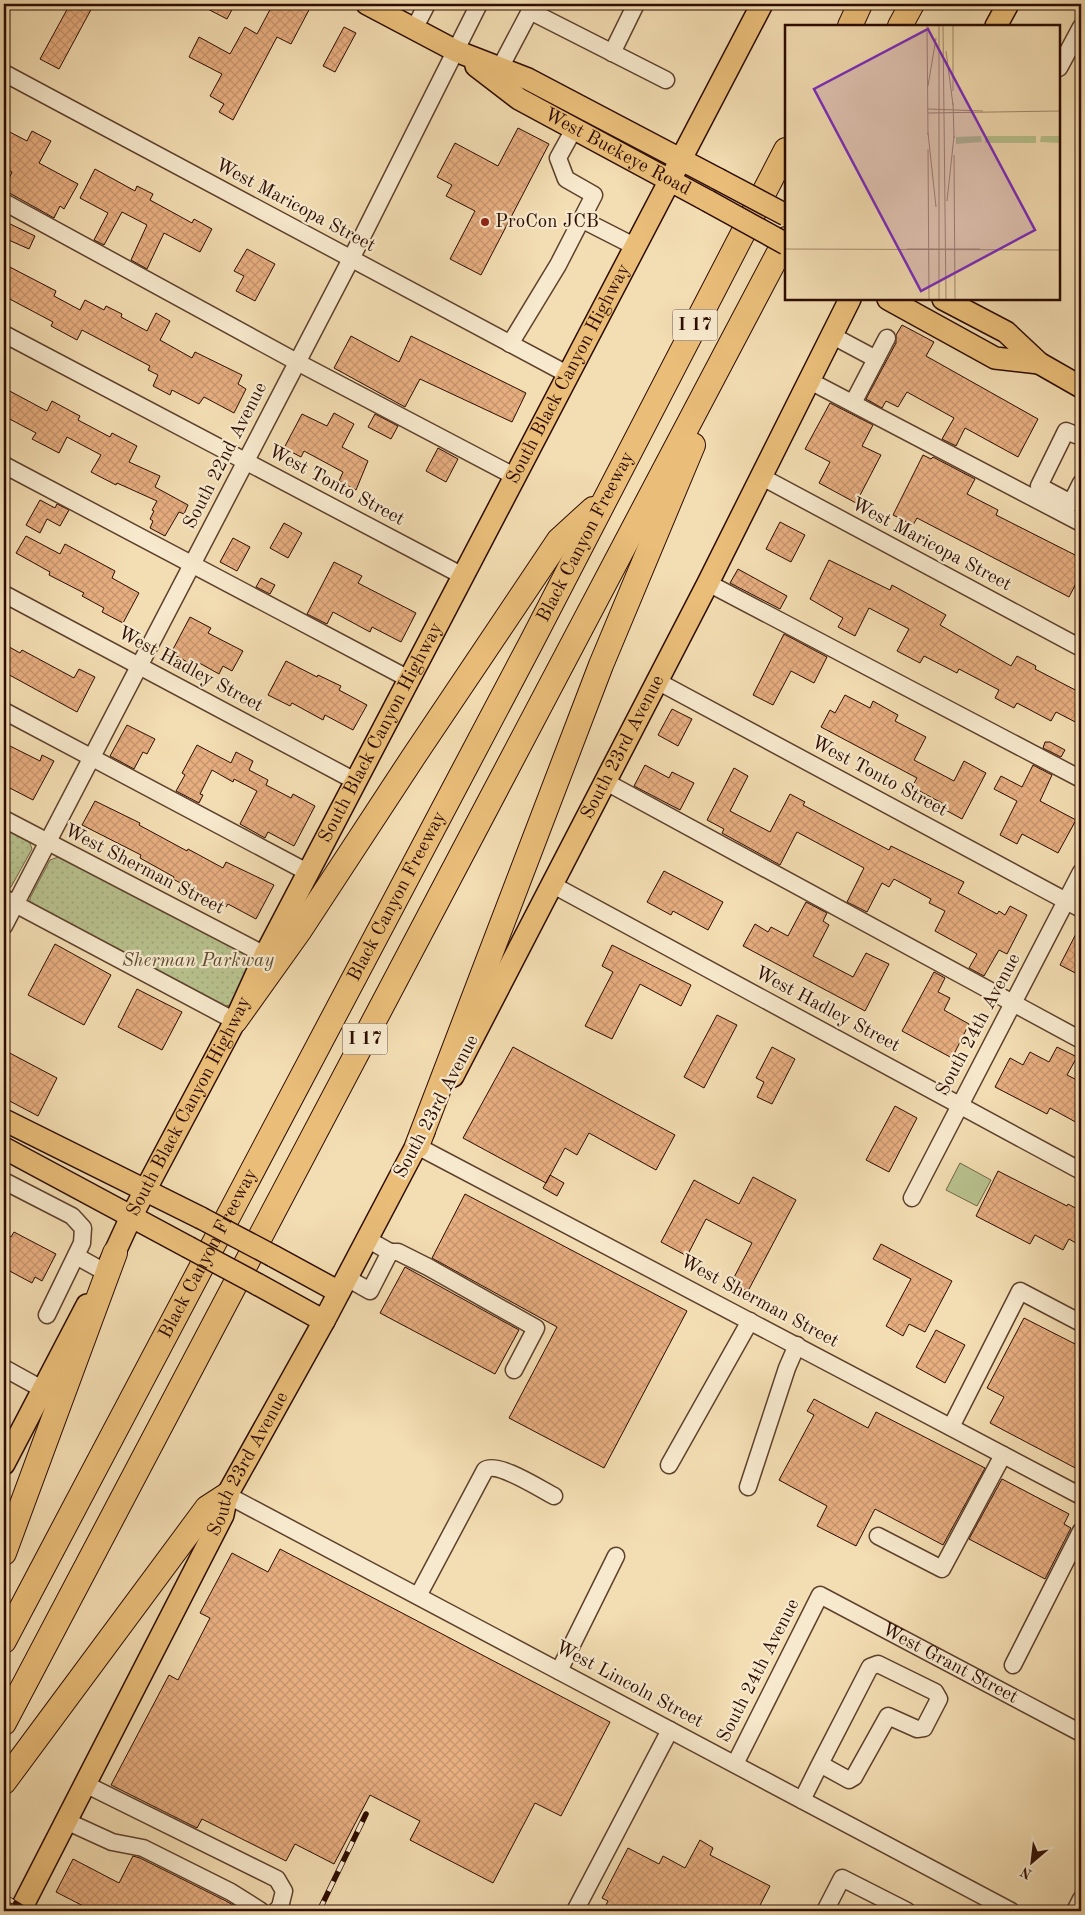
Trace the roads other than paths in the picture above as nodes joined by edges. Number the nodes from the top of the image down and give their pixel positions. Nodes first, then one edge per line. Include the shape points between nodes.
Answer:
1 (367, 4) edge
2 (427, 4) edge
3 (479, 4) edge
4 (636, 4) edge
5 (762, 4) edge
6 (860, 4) edge
7 (912, 4) edge
8 (1008, 4) edge
9 (850, 25) edge
10 (901, 25) edge
11 (997, 25) edge
12 (1081, 27) edge
13 (414, 29) junction
14 (456, 51) junction
15 (612, 53) junction
16 (1060, 66) edge
17 (500, 68) junction
18 (4, 73) edge
19 (666, 80) dead end
20 (574, 129) junction
21 (785, 152) edge
22 (680, 158) junction
23 (668, 180) junction
24 (4, 202) edge
25 (785, 214) edge
26 (581, 219) junction
27 (785, 241) edge
28 (785, 243) edge
29 (634, 246) junction
30 (351, 259) junction
31 (849, 300) edge
32 (890, 300) edge
33 (948, 300) edge
34 (4, 334) edge
35 (831, 335) junction
36 (887, 338) dead end
37 (510, 344) junction
38 (725, 355) junction
39 (876, 359) junction
40 (297, 362) junction
41 (1039, 363) junction
42 (567, 374) junction
43 (808, 380) junction
44 (1081, 387) edge
45 (853, 403) junction
46 (1081, 436) edge
47 (246, 461) junction
48 (4, 465) edge
49 (514, 476) junction
50 (762, 476) junction
51 (1081, 483) edge
52 (603, 499) junction
53 (1081, 523) edge
54 (192, 565) junction
55 (463, 576) junction
56 (708, 583) junction
57 (4, 594) edge
58 (1081, 648) edge
59 (139, 666) junction
60 (409, 679) junction
61 (657, 681) junction
62 (4, 711) edge
63 (91, 758) junction
64 (1081, 779) edge
65 (356, 782) junction
66 (606, 782) junction
67 (4, 819) edge
68 (47, 842) junction
69 (1081, 872) edge
70 (309, 874) junction
71 (553, 885) junction
72 (9, 901) edge
73 (1066, 901) junction
74 (1081, 909) edge
75 (4, 926) edge
76 (265, 955) junction
77 (1013, 1004) junction
78 (235, 1021) junction
79 (1081, 1040) edge
80 (959, 1105) junction
81 (4, 1120) edge
82 (417, 1146) junction
83 (4, 1148) edge
84 (1081, 1171) edge
85 (4, 1181) edge
86 (146, 1189) junction
87 (912, 1198) dead end
88 (131, 1217) junction
89 (367, 1239) junction
90 (390, 1252) junction
91 (76, 1256) junction
92 (110, 1263) junction
93 (343, 1285) junction
94 (47, 1315) dead end
95 (324, 1320) junction
96 (750, 1321) junction
97 (1081, 1324) edge
98 (797, 1345) junction
99 (4, 1368) edge
100 (514, 1370) dead end
101 (42, 1389) junction
102 (951, 1427) junction
103 (1003, 1455) junction
104 (4, 1464) edge
105 (669, 1465) dead end
106 (748, 1487) dead end
107 (227, 1495) junction
108 (554, 1496) dead end
109 (1081, 1496) edge
110 (1081, 1531) edge
111 (878, 1536) dead end
112 (4, 1554) edge
113 (616, 1556) dead end
114 (820, 1595) joint
115 (418, 1596) junction
116 (4, 1641) edge
117 (1013, 1665) dead end
118 (559, 1671) junction
119 (4, 1723) edge
120 (670, 1730) junction
121 (1081, 1733) edge
122 (735, 1764) junction
123 (820, 1764) junction
124 (4, 1782) edge
125 (85, 1784) junction
126 (802, 1800) junction
127 (66, 1821) junction
128 (1081, 1899) edge
129 (20, 1911) edge
130 (261, 1911) edge
131 (276, 1911) edge
132 (575, 1911) edge
133 (825, 1911) edge
134 (907, 1911) edge
135 (1011, 1911) edge
136 (1075, 1911) edge

1 - 13 main road, West Buckeye Road
2 - 13 street
3 - 14 street, South 22nd Avenue
4 - 15 street
5 - 22 main road, South Black Canyon Highway
6 - 9 highway
7 - 10 highway
8 - 11 main road
12 - 16 street
13 - 14 main road, West Buckeye Road
14 - 17 main road, West Buckeye Road
14 - 20 main road, West Buckeye Road via 518,99
14 - 30 street, South 22nd Avenue
15 - 17 street via 530,11
15 - 19 street
17 - 22 main road, West Buckeye Road via 528,79
18 - 30 street, West Maricopa Street
20 - 23 main road, West Buckeye Road
20 - 26 street via 558,158 566,180 594,194
21 - 52 highway, Black Canyon Freeway / I 17
22 - 23 main road, South Black Canyon Highway
22 - 25 main road, West Buckeye Road, bridge
23 - 28 main road, West Buckeye Road, bridge
23 - 29 main road, South Black Canyon Highway
24 - 40 street
26 - 29 street
26 - 37 street
27 - 38 highway, Black Canyon Freeway / I 17
29 - 42 main road, South Black Canyon Highway
30 - 37 street, West Maricopa Street
30 - 40 street, South 22nd Avenue
31 - 35 main road, South 23rd Avenue
32 - 41 main road via 995,358
33 - 41 main road via 1006,332
34 - 47 street, West Tonto Street
35 - 39 street
35 - 43 main road, South 23rd Avenue
36 - 39 street
37 - 42 street, West Maricopa Street
38 - 82 highway via 698,433 601,665
38 - 119 highway, Black Canyon Freeway / I 17
39 - 45 street
40 - 47 street, South 22nd Avenue
40 - 49 street
41 - 44 main road
42 - 49 main road, South Black Canyon Highway
43 - 45 street
43 - 50 main road, South 23rd Avenue
45 - 53 street
46 - 51 street via 1066,432 1039,486 1071,503
47 - 54 street, South 22nd Avenue
47 - 55 street, West Tonto Street
48 - 54 street
49 - 55 main road, South Black Canyon Highway
50 - 56 main road, South 23rd Avenue
50 - 58 street, West Maricopa Street
52 - 78 highway via 559,540 300,930
52 - 116 highway, Black Canyon Freeway / I 17 via 531,643
54 - 59 street, South 22nd Avenue
54 - 60 street
55 - 60 main road, South Black Canyon Highway
56 - 61 main road, South 23rd Avenue
56 - 64 street
57 - 59 street, West Hadley Street
59 - 63 street, South 22nd Avenue
59 - 65 street, West Hadley Street
60 - 65 main road, South Black Canyon Highway
61 - 66 main road, South 23rd Avenue
61 - 73 street, West Tonto Street
62 - 63 street
63 - 68 street, South 22nd Avenue
63 - 70 street
65 - 70 main road, South Black Canyon Highway
66 - 71 main road, South 23rd Avenue
66 - 77 street
67 - 68 street, West Sherman Street
68 - 72 street, South 22nd Avenue
68 - 76 street, West Sherman Street
69 - 73 street, South 24th Avenue
70 - 76 main road, South Black Canyon Highway
71 - 80 street, West Hadley Street
71 - 82 main road, South 23rd Avenue
72 - 75 street, South 22nd Avenue
72 - 78 street
73 - 74 street, West Tonto Street
73 - 77 street, South 24th Avenue
76 - 78 main road, South Black Canyon Highway
77 - 79 street
77 - 80 street, South 24th Avenue
78 - 86 main road, South Black Canyon Highway
80 - 84 street, West Hadley Street
80 - 87 street, South 24th Avenue
81 - 86 main road
82 - 89 main road, South 23rd Avenue
82 - 96 street, West Sherman Street
83 - 88 main road
85 - 91 street via 72,1216 84,1228
86 - 88 main road, South Black Canyon Highway
86 - 93 main road, bridge via 300,1271
88 - 92 main road, South Black Canyon Highway
88 - 95 main road, bridge
89 - 90 street
89 - 93 main road, South 23rd Avenue
90 - 93 street via 370,1290
90 - 100 street via 398,1252 536,1328
91 - 92 street
91 - 94 street
92 - 101 main road, South Black Canyon Highway
92 - 112 highway
93 - 95 main road, South 23rd Avenue
95 - 107 main road, South 23rd Avenue
96 - 98 street, West Sherman Street
96 - 105 street
97 - 102 street via 1020,1291
98 - 102 street, West Sherman Street
98 - 106 street
99 - 101 street
101 - 104 main road, South Black Canyon Highway
102 - 103 street, West Sherman Street
103 - 109 street, West Sherman Street
103 - 111 street via 942,1569
107 - 115 street, West Lincoln Street
107 - 124 highway via 207,1508
107 - 125 main road, South 23rd Avenue via 223,1515
108 - 115 street via 499,1468 485,1470
110 - 117 street
113 - 118 street
114 - 121 street, West Grant Street
114 - 122 street, South 24th Avenue
115 - 118 street, West Lincoln Street
118 - 120 street, West Lincoln Street
120 - 122 street, West Lincoln Street
120 - 132 street
122 - 126 street, West Lincoln Street
123 - 123 street via 870,1667 878,1664 935,1692 939,1699 924,1728 917,1730 888,1716 854,1778 849,1780
123 - 126 street
125 - 127 main road, South 23rd Avenue
125 - 131 street via 277,1879 284,1891
126 - 135 street, West Lincoln Street
127 - 129 main road, South 23rd Avenue
127 - 130 street via 112,1842 143,1848 231,1892
128 - 136 street
133 - 134 street via 842,1878

